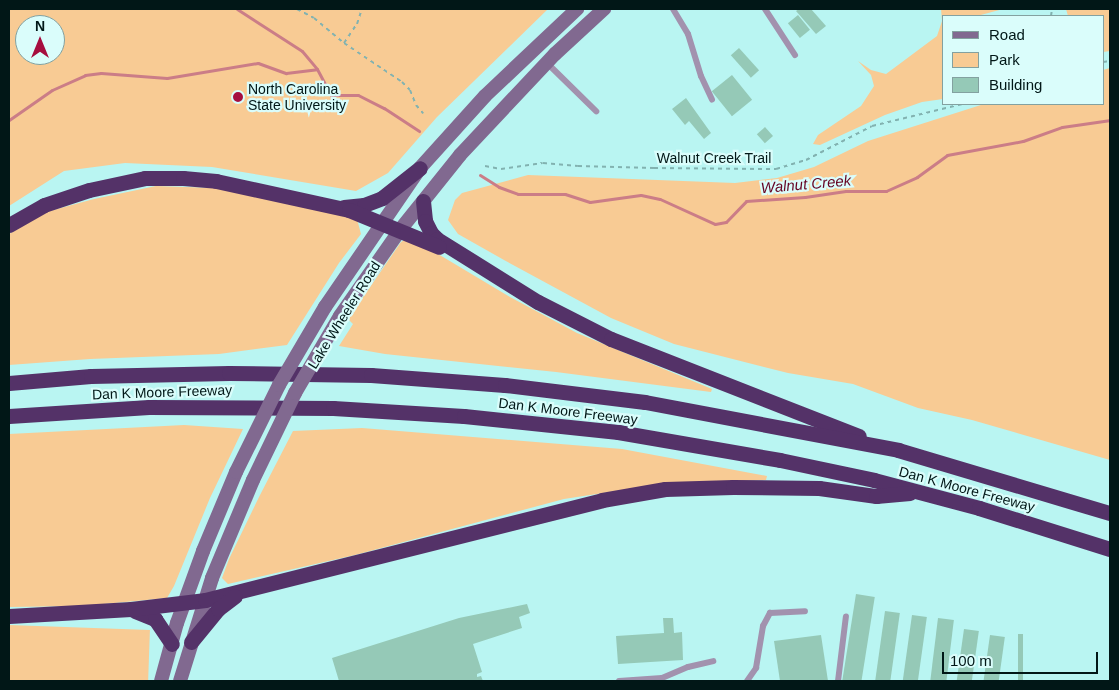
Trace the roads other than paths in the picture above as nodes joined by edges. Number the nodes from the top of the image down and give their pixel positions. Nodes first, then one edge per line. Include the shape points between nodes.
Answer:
1 (577, 9) edge
2 (604, 9) edge
3 (673, 9) edge
4 (765, 9) edge
5 (795, 55) dead end
6 (547, 63) junction
7 (712, 100) dead end
8 (596, 111) dead end
9 (420, 168) junction
10 (423, 201) junction
11 (336, 207) junction
12 (382, 223) junction
13 (9, 225) edge
14 (400, 230) junction
15 (478, 266) junction
16 (9, 383) edge
17 (9, 416) edge
18 (898, 450) junction
19 (919, 492) junction
20 (1110, 513) edge
21 (1110, 549) edge
22 (241, 592) junction
23 (205, 600) junction
24 (184, 604) junction
25 (131, 609) junction
26 (805, 611) dead end
27 (9, 616) edge
28 (846, 616) dead end
29 (192, 642) junction
30 (172, 644) junction
31 (713, 661) dead end
32 (161, 681) edge
33 (180, 681) edge
34 (619, 681) edge
35 (747, 681) edge
36 (838, 681) edge

1 - 9 main road, Lake Wheeler Road via 484,96
2 - 6 main road, Lake Wheeler Road
3 - 7 lane via 688,34
4 - 5 lane
6 - 8 lane
6 - 10 main road, Lake Wheeler Road via 460,154
9 - 11 highway via 382,198 364,205
9 - 12 main road, Lake Wheeler Road
10 - 14 main road, Lake Wheeler Road
10 - 15 highway via 425,221 431,234
11 - 12 highway
11 - 13 highway via 216,182 145,178 89,190 44,205
12 - 14 highway
12 - 24 main road, Lake Wheeler Road, bridge via 324,307 280,385 236,472
14 - 15 highway
14 - 23 main road, Lake Wheeler Road, bridge via 340,316 296,393 234,523
15 - 18 highway via 538,302 612,339
16 - 18 highway, Dan K Moore Freeway via 91,376 230,373 372,376 505,385 645,402
17 - 19 highway, Dan K Moore Freeway via 149,407 279,406 464,416 690,443
18 - 20 highway, Dan K Moore Freeway
19 - 21 highway, Dan K Moore Freeway
19 - 22 highway via 876,496 819,488 733,486 665,489 602,500
22 - 23 highway
22 - 29 highway via 218,609
23 - 24 highway
23 - 29 main road, Lake Wheeler Road
24 - 25 highway
24 - 30 main road, Lake Wheeler Road
25 - 27 highway
25 - 30 highway via 155,619
26 - 35 lane via 770,613 763,626 756,668
28 - 36 lane
29 - 33 main road, Lake Wheeler Road
30 - 32 main road, Lake Wheeler Road
31 - 34 lane via 662,678

